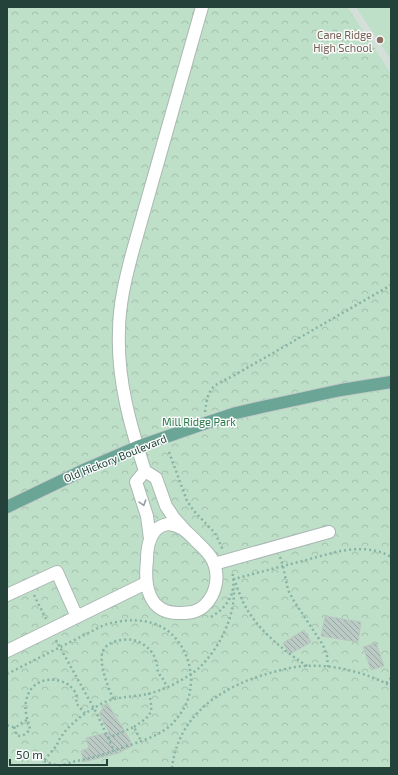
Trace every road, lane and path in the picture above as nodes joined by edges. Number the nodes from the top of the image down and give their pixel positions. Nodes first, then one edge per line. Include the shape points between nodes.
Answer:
1 (202, 7) edge
2 (391, 285) edge
3 (391, 382) edge
4 (203, 424) junction
5 (137, 447) junction
6 (144, 471) junction
7 (7, 508) edge
8 (184, 529) junction
9 (329, 532) dead end
10 (150, 539) junction
11 (277, 546) junction
12 (391, 557) edge
13 (214, 564) junction
14 (283, 566) junction
15 (146, 582) junction
16 (234, 589) dead end
17 (34, 594) dead end
18 (7, 595) edge
19 (77, 617) junction
20 (51, 629) junction
21 (60, 648) junction
22 (7, 651) edge
23 (307, 666) junction
24 (328, 666) junction
25 (7, 674) edge
26 (191, 674) junction
27 (391, 678) edge
28 (386, 683) junction
29 (391, 686) edge
30 (166, 687) junction
31 (150, 693) junction
32 (113, 699) junction
33 (94, 708) junction
34 (85, 713) junction
35 (27, 720) junction
36 (7, 725) edge
37 (14, 727) junction
38 (134, 727) junction
39 (108, 738) junction
40 (141, 741) junction
41 (114, 751) junction
42 (172, 768) edge

1 - 5 street via 133,250 121,309 119,331 122,388
2 - 4 path via 216,384 207,398
3 - 4 main road, Old Hickory Boulevard via 262,407
4 - 5 main road, Old Hickory Boulevard
5 - 6 street
5 - 7 main road, Old Hickory Boulevard
6 - 8 street via 156,478 166,506
6 -> 10 street via 136,482 147,516
8 - 10 street via 176,525 165,525 156,529
8 - 13 street via 206,550
9 - 11 street
10 - 15 street
11 - 13 street
11 - 14 path
12 - 14 path via 375,551 347,550
13 - 15 street via 214,591 204,606 193,612 173,613 163,610 149,594
14 - 23 path via 234,579 243,603 262,629
14 - 24 path via 288,590 323,645
15 - 19 street
16 - 26 path via 230,619 223,634 209,657
17 - 20 path
18 - 19 street via 57,572
19 - 20 street
20 - 21 path
20 - 22 street
21 - 25 path
21 - 26 path via 116,621 143,621 156,624 177,640 189,662
21 - 33 path
23 - 24 path
23 - 42 path via 255,677 218,695 195,715 184,731 173,757
24 - 28 path via 358,672
26 - 30 path
26 - 40 path via 190,691 178,717 164,730
27 - 28 path
28 - 29 path
30 - 31 path
30 - 32 path via 149,649 133,640 116,641 105,647 102,653 105,678
31 - 32 path
31 - 38 path via 152,711
32 - 33 path
33 - 34 path
33 - 39 path
34 - 35 path via 77,703 76,694 70,686 60,681 45,680 36,684 30,691 25,704
34 - 41 path via 64,733 43,761 58,765
35 - 37 path
35 - 37 path via 30,729 27,734 17,735
36 - 37 path
38 - 39 path
38 - 40 path
39 - 41 path
40 - 41 path

